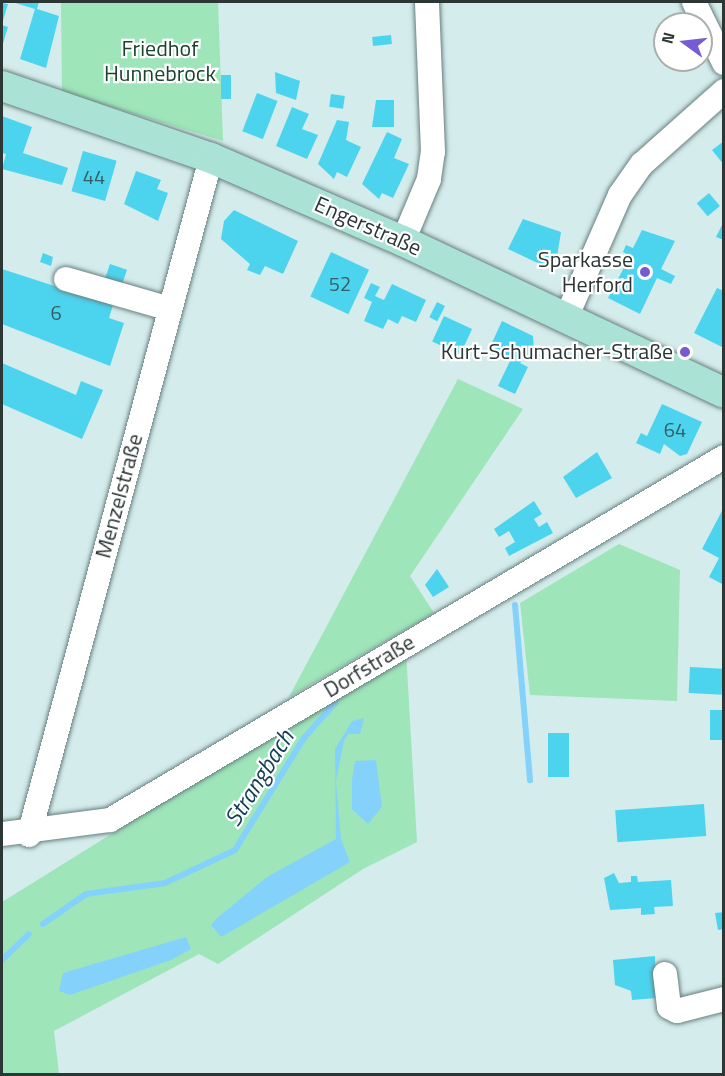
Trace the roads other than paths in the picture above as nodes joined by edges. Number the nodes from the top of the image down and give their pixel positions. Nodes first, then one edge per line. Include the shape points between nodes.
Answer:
1 (427, 2) edge
2 (694, 2) edge
3 (723, 63) edge
4 (2, 86) edge
5 (723, 91) edge
6 (212, 158) junction
7 (403, 241) junction
8 (66, 279) dead end
9 (170, 309) junction
10 (566, 318) junction
11 (723, 393) edge
12 (723, 457) edge
13 (2, 834) edge
14 (29, 835) junction
15 (665, 974) dead end
16 (723, 999) edge

1 - 7 street via 433,152 429,179
2 - 3 street
4 - 6 main road, Engerstraße
5 - 10 street via 642,164 620,195
6 - 7 main road, Engerstraße
6 - 9 street, Menzelstraße
7 - 10 main road, Engerstraße
8 - 9 street
9 - 14 street, Menzelstraße
10 - 11 main road, Engerstraße
12 - 14 street, Dorfstraße via 110,820
13 - 14 street, Dorfstraße
15 - 16 street via 669,1007 677,1011

